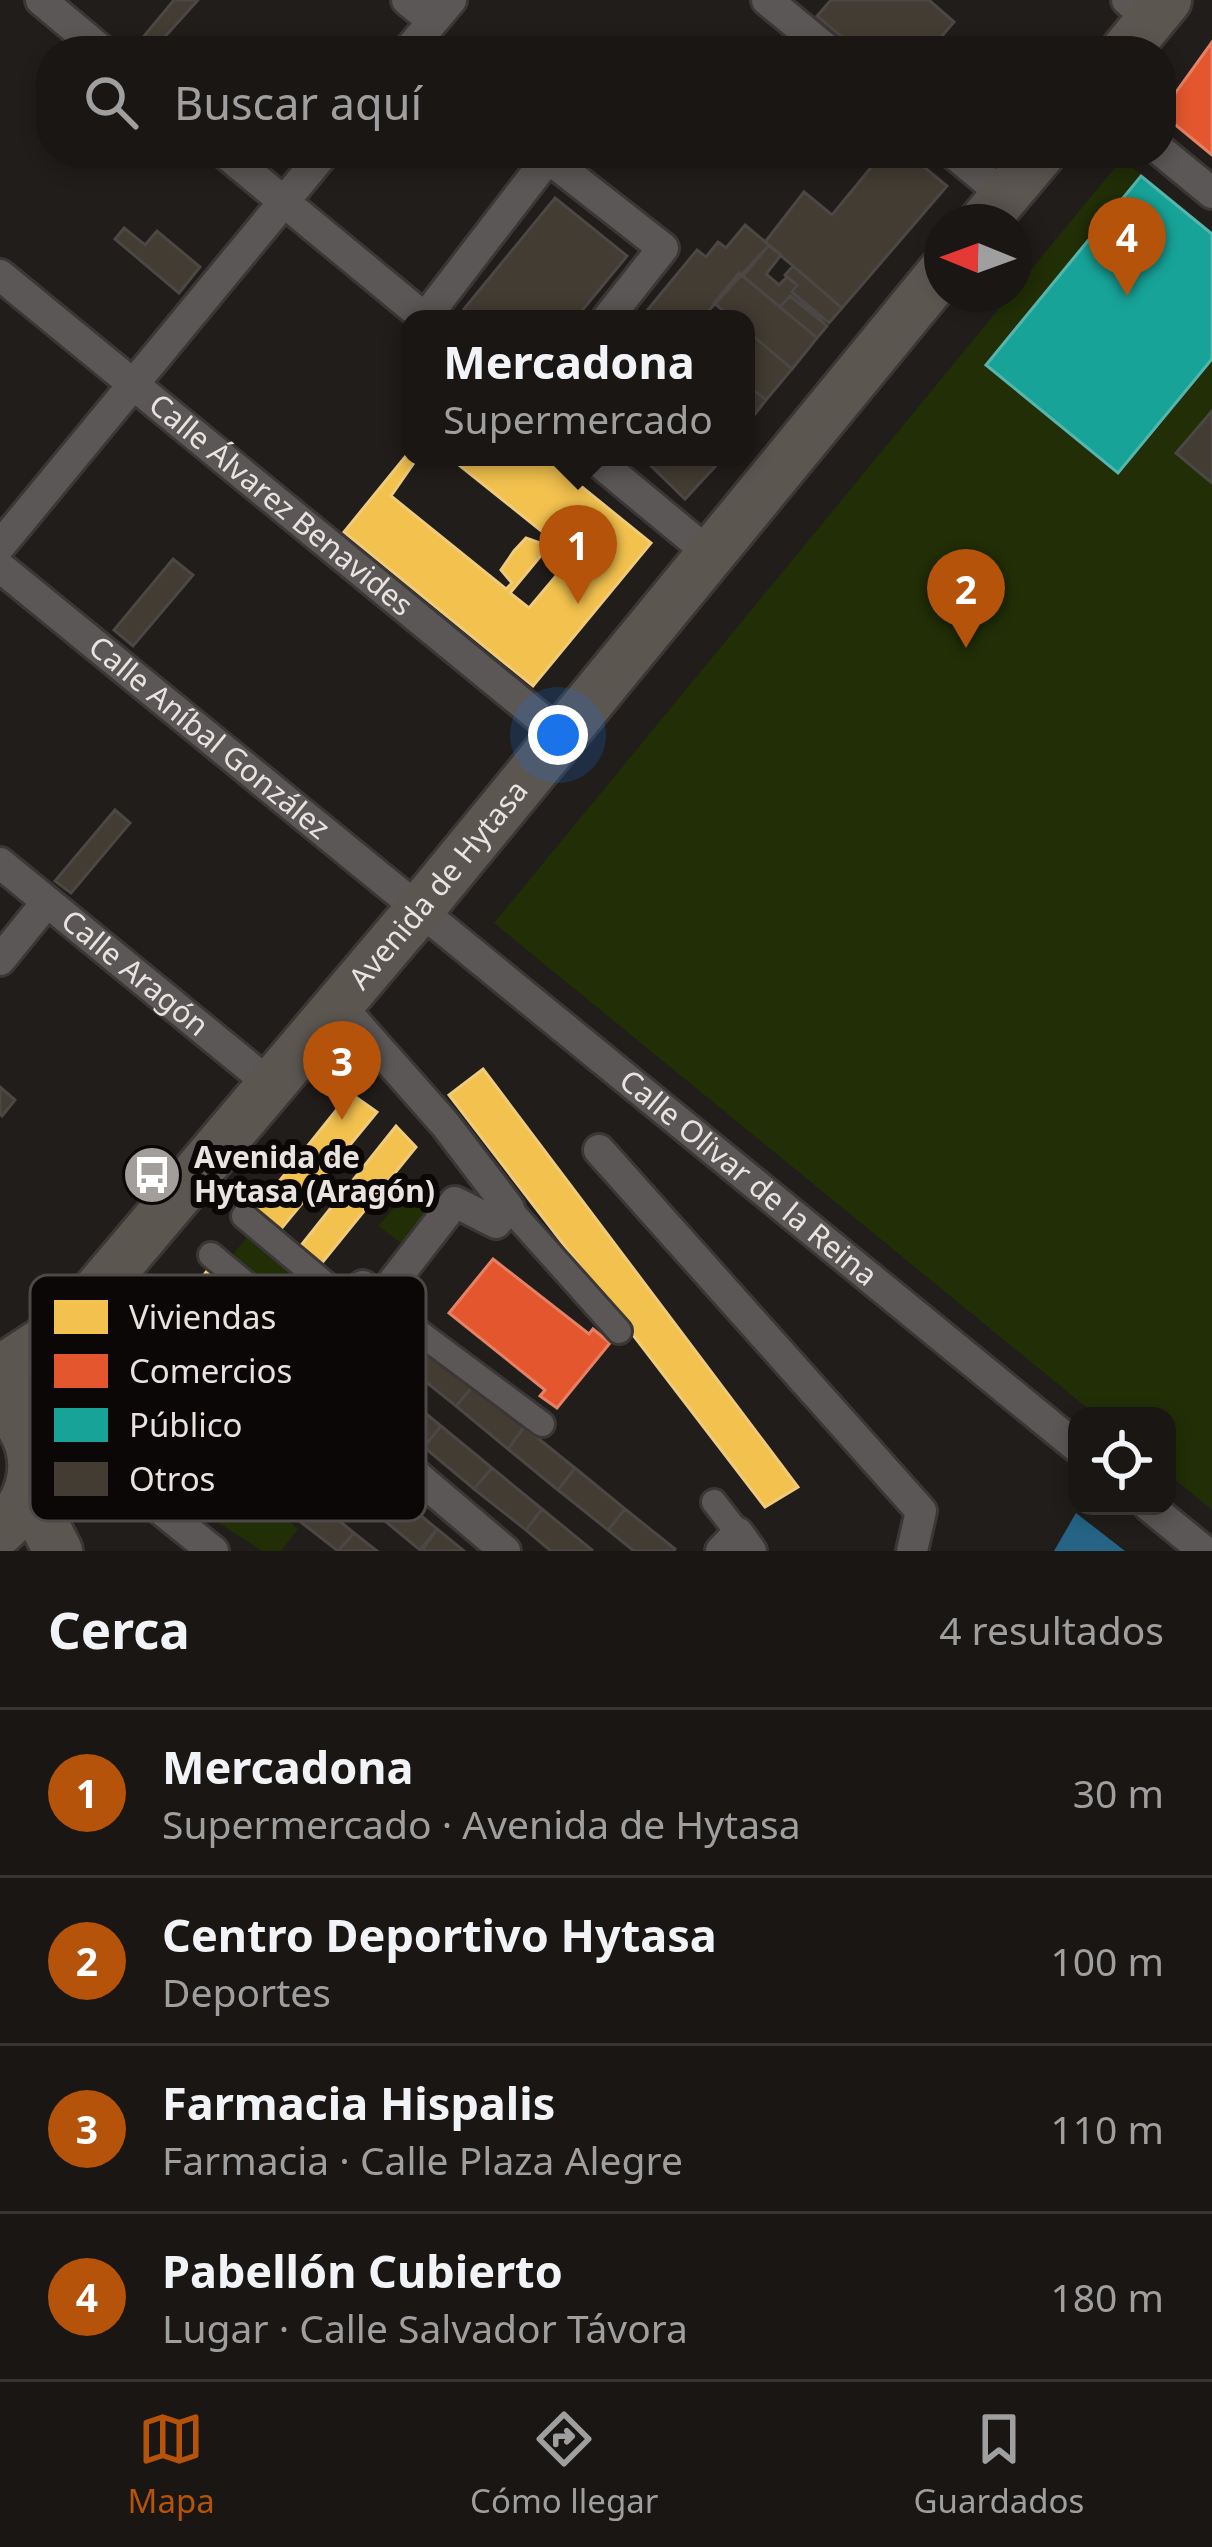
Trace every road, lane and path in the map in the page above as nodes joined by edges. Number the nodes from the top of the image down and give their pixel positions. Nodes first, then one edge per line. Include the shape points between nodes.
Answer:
1 (40, 0) edge
2 (407, 0) edge
3 (766, 0) edge
4 (442, 11) edge
5 (84, 36) edge
6 (421, 36) edge
7 (810, 36) edge
8 (1176, 163) edge
9 (243, 168) edge
10 (312, 168) edge
11 (540, 168) edge
12 (561, 168) edge
13 (964, 168) edge
14 (1028, 168) edge
15 (1212, 193) edge
16 (284, 202) junction
17 (990, 204) edge
18 (998, 204) edge
19 (0, 275) edge
20 (924, 294) edge
21 (415, 310) edge
22 (431, 310) edge
23 (614, 310) edge
24 (133, 385) junction
25 (604, 466) edge
26 (0, 546) edge
27 (710, 554) junction
28 (0, 567) edge
29 (562, 736) junction
30 (0, 863) edge
31 (47, 902) junction
32 (419, 910) junction
33 (0, 960) edge
34 (340, 1005) junction
35 (271, 1085) junction
36 (599, 1150) dead end
37 (478, 1167) junction
38 (455, 1202) junction
39 (508, 1208) junction
40 (244, 1216) dead end
41 (211, 1255) dead end
42 (114, 1275) edge
43 (235, 1275) edge
44 (315, 1275) edge
45 (405, 1275) edge
46 (619, 1330) dead end
47 (426, 1336) edge
48 (30, 1354) edge
49 (0, 1370) edge
50 (18, 1424) edge
51 (542, 1424) dead end
52 (1068, 1440) edge
53 (30, 1462) edge
54 (30, 1482) edge
55 (426, 1484) edge
56 (714, 1502) dead end
57 (15, 1513) edge
58 (1160, 1515) edge
59 (175, 1521) edge
60 (737, 1545) edge
61 (58, 1551) edge
62 (213, 1551) edge
63 (505, 1551) edge
64 (912, 1551) edge
65 (1204, 1551) edge

1 - 5 street
2 - 4 street
3 - 7 street
4 - 6 street
8 - 15 street
9 - 16 street
10 - 16 street
11 - 22 street
12 - 23 street via 663,248
13 - 17 street
14 - 18 main road
16 - 21 street
16 - 24 street
19 - 24 street, Calle Álvarez Benavides
20 - 27 main road, Avenida de Hytasa
24 - 26 street
24 - 29 street, Calle Álvarez Benavides
25 - 27 street
27 - 29 main road, Avenida de Hytasa
28 - 32 street, Calle Aníbal González
29 - 32 main road, Avenida de Hytasa
30 - 31 street, Calle Aragón
31 - 33 street
31 - 35 street, Calle Aragón
32 - 34 main road, Avenida de Hytasa
32 - 52 street, Calle Olivar de la Reina
34 - 35 main road, Avenida de Hytasa
34 - 37 street
35 - 42 main road, Avenida de Hytasa
36 - 64 street via 921,1511
37 - 38 street
37 - 39 street
38 - 39 street via 496,1223
38 - 45 street
39 - 46 street
40 - 44 street
41 - 43 street
47 - 51 street
48 - 49 main road
50 - 53 main road
54 - 57 main road
55 - 63 street
56 - 60 street
57 - 61 main road
58 - 65 street
59 - 62 street

